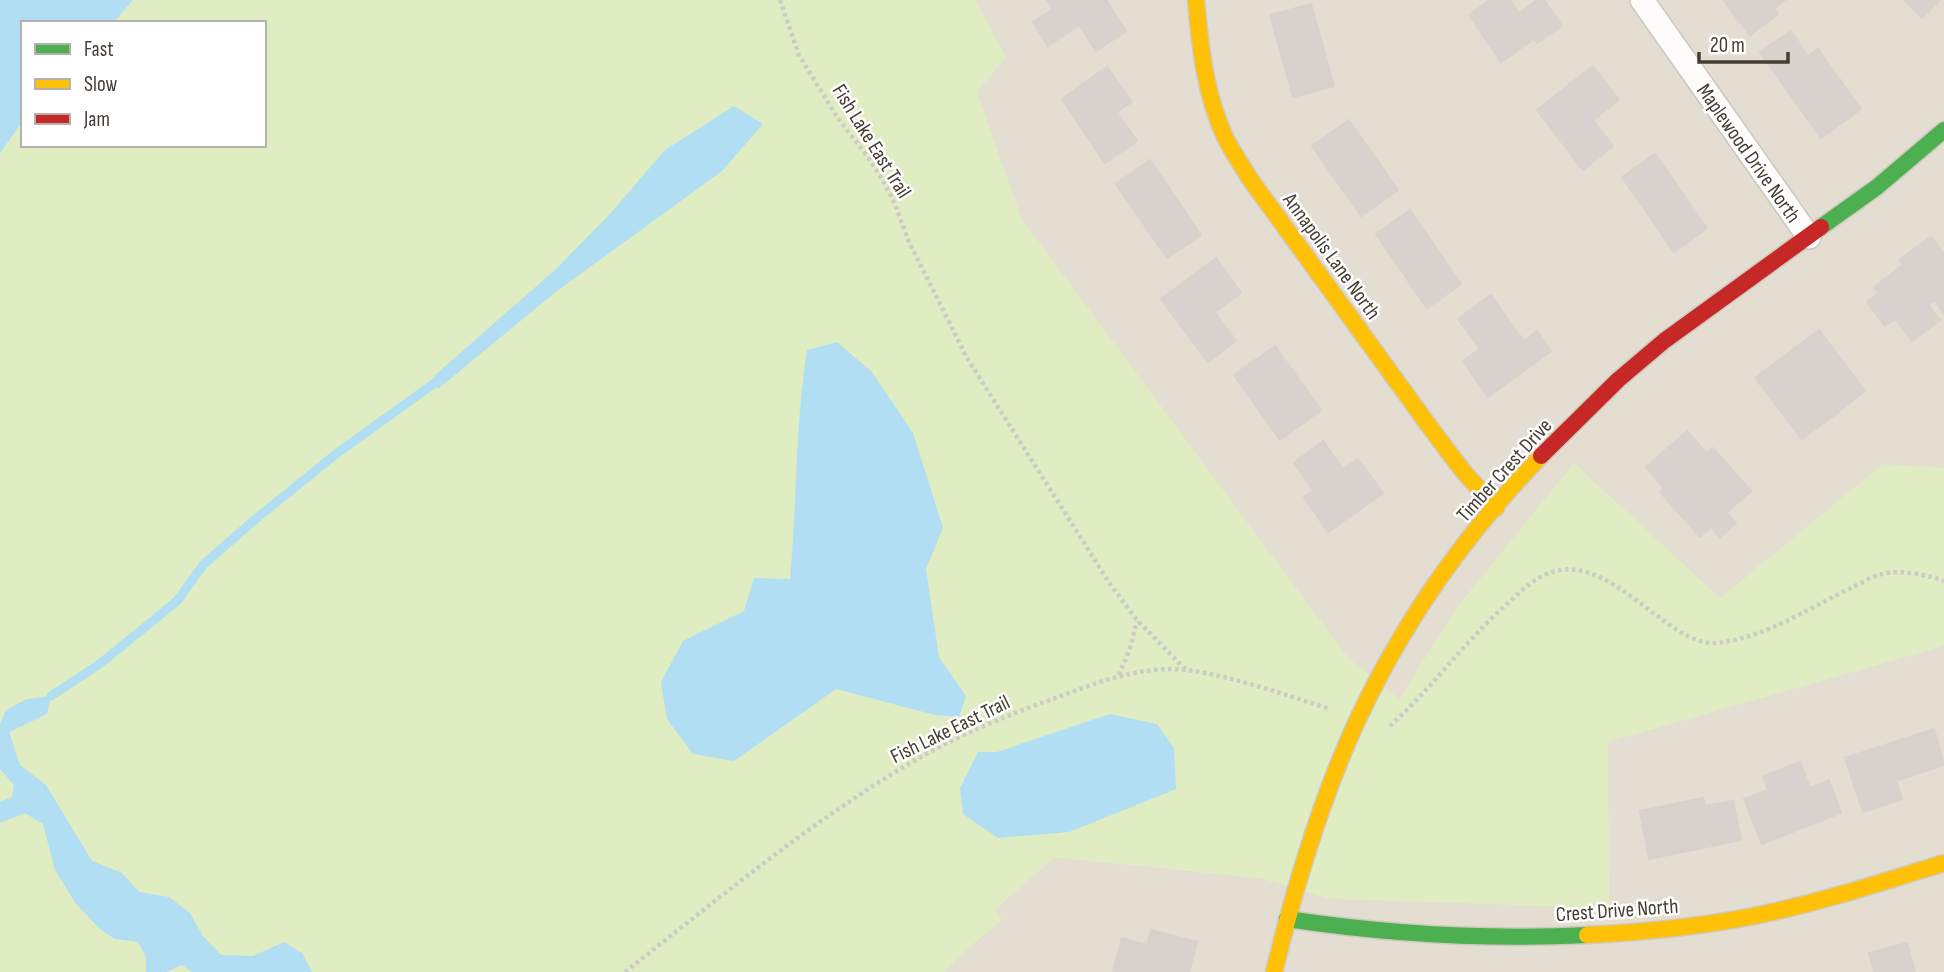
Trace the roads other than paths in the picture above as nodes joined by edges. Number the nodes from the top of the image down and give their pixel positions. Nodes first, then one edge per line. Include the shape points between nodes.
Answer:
1 (1196, 0) edge
2 (1642, 0) edge
3 (1944, 130) edge
4 (1809, 237) junction
5 (1496, 508) junction
6 (1944, 863) edge
7 (1287, 919) junction
8 (1274, 972) edge

1 - 5 street, Annapolis Lane North via 1210,97 1226,139 1250,179 1432,430
2 - 4 street, Maplewood Drive North
3 - 4 street, Timber Crest Drive
4 - 5 street, Timber Crest Drive via 1666,340 1604,393
5 - 7 street, Timber Crest Drive via 1433,590 1359,718 1315,824
6 - 7 street, Crest Drive North via 1758,914 1587,936 1467,938 1345,929
7 - 8 street, Timber Crest Drive

